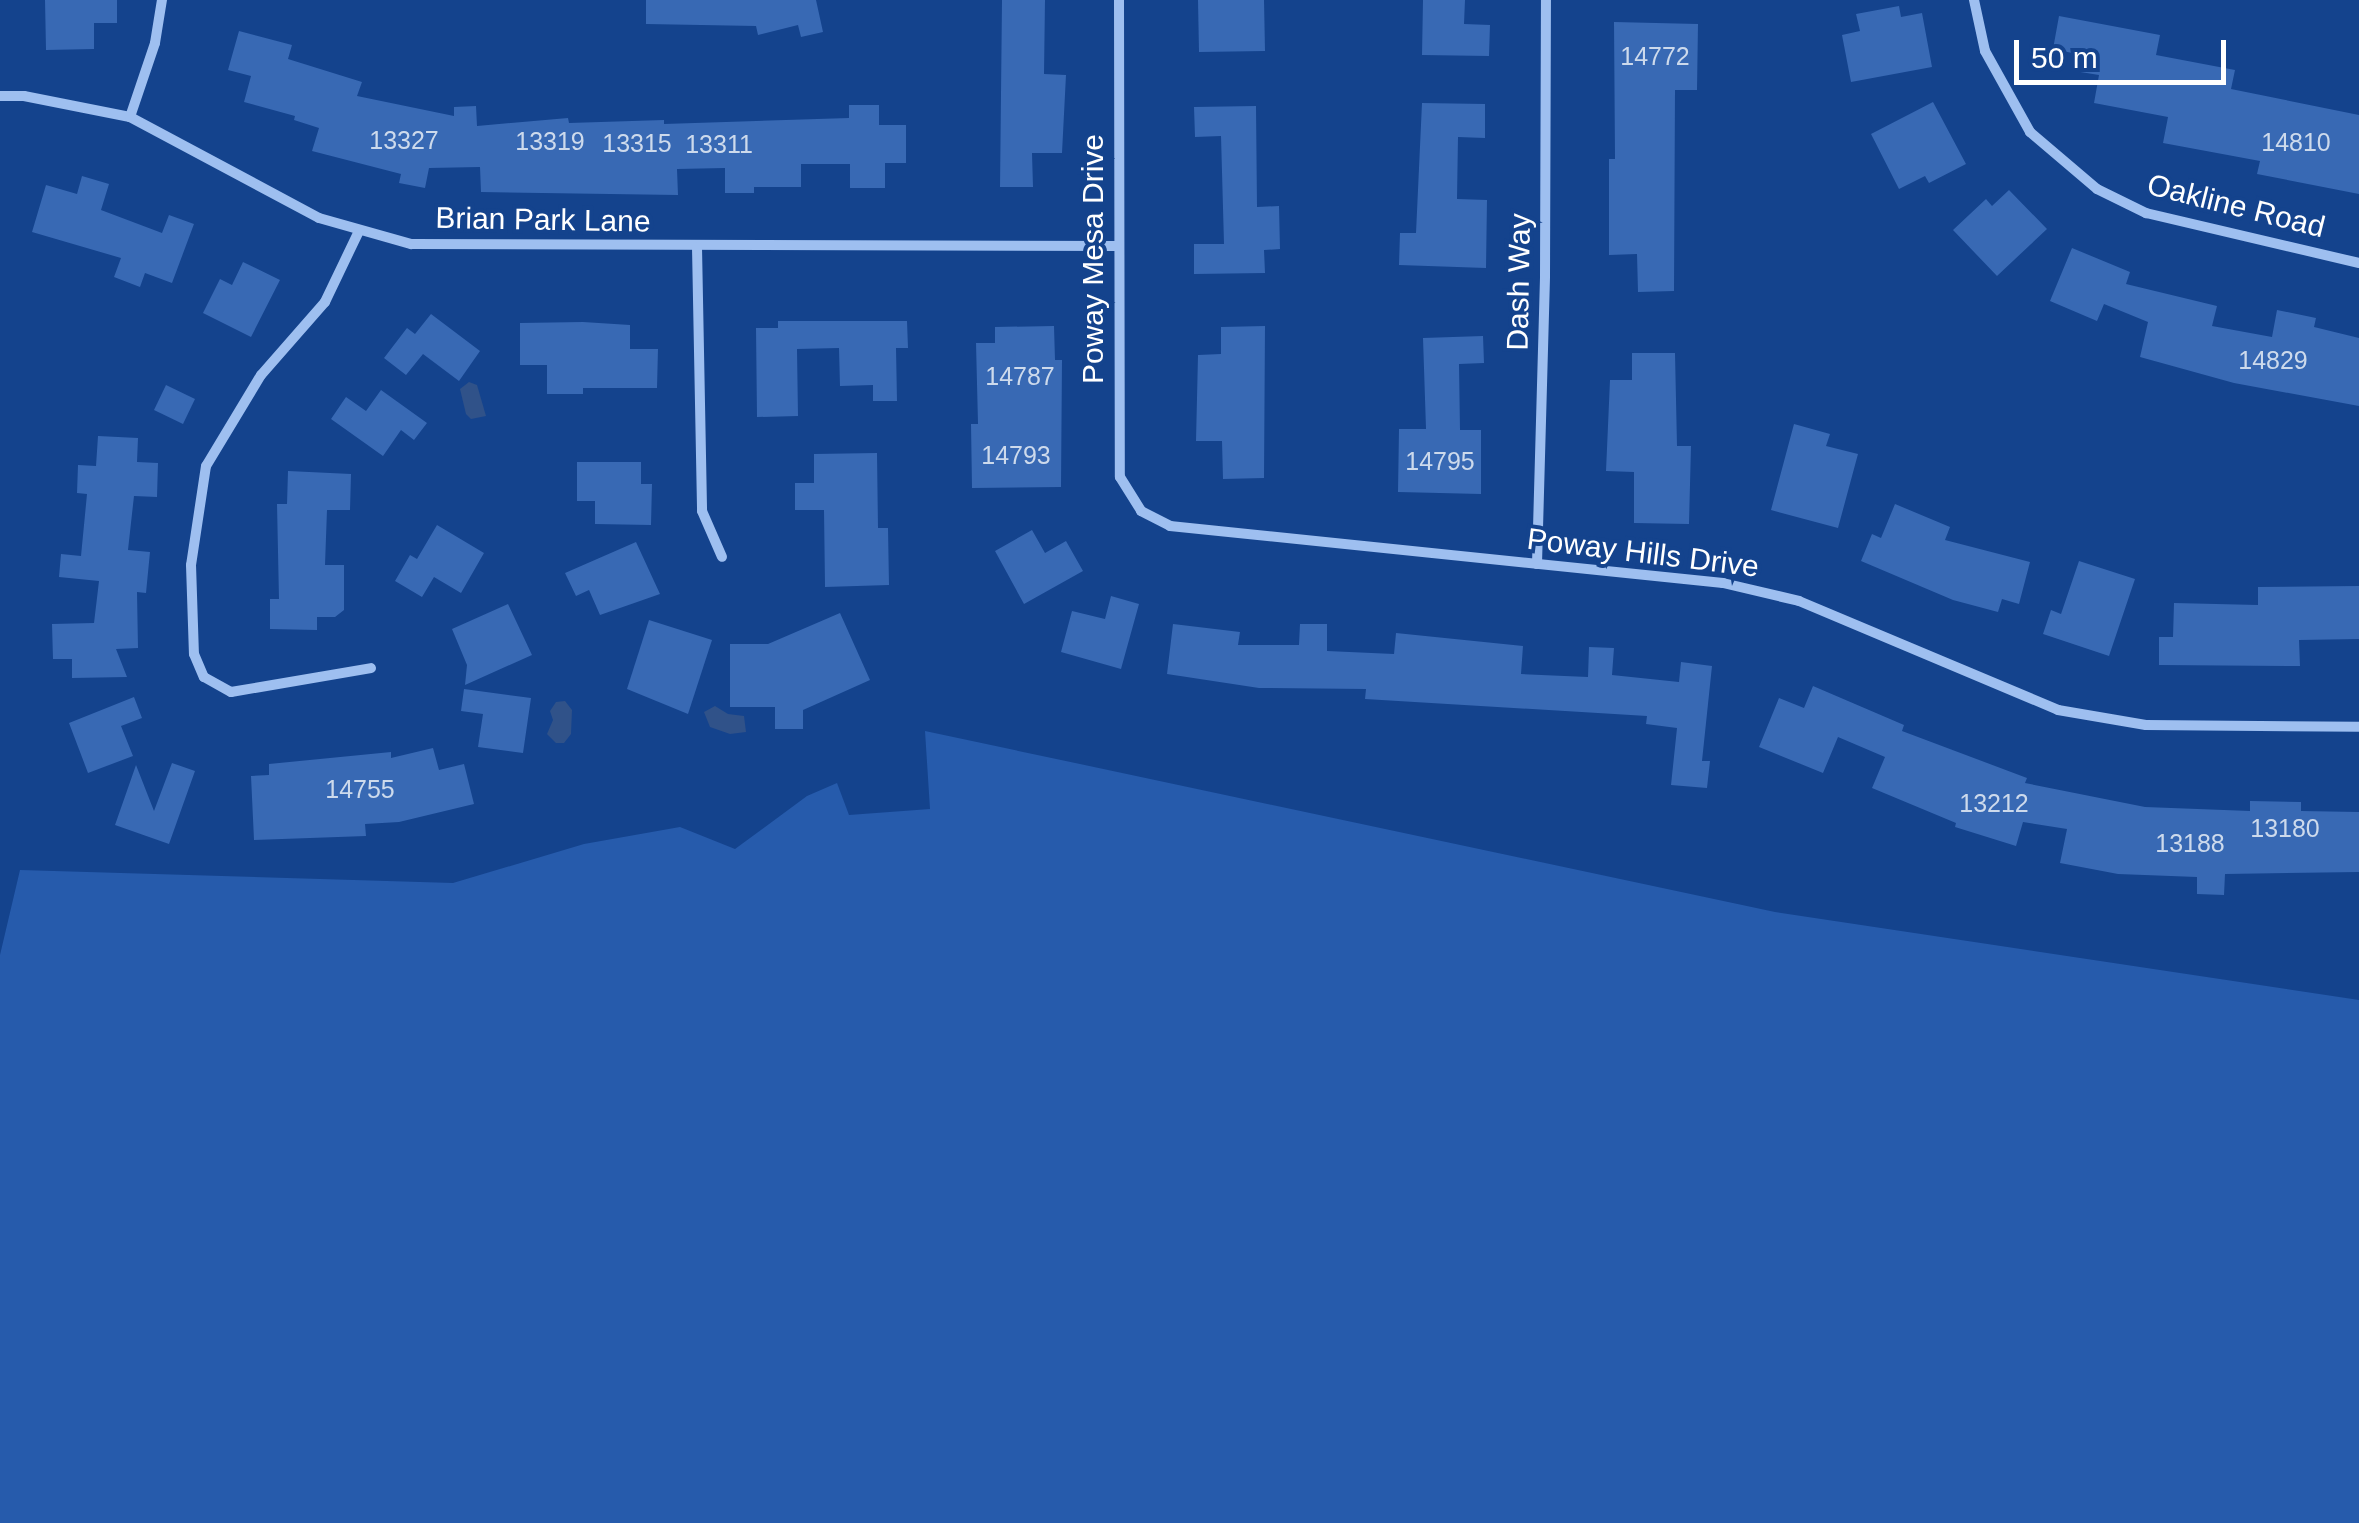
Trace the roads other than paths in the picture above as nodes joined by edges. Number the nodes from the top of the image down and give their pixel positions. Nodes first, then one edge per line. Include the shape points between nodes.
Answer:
1 (162, 0) edge
2 (1119, 0) edge
3 (1546, 0) edge
4 (1974, 0) edge
5 (0, 96) edge
6 (130, 118) junction
7 (359, 231) junction
8 (1117, 246) junction
9 (697, 247) junction
10 (2359, 263) edge
11 (1142, 511) joint
12 (722, 557) dead end
13 (1537, 564) junction
14 (371, 668) dead end
15 (2359, 727) edge

1 - 6 street
2 - 8 street, Poway Mesa Drive
3 - 13 street, Dash Way
4 - 10 street, Oakline Road via 1985,51 2030,132 2097,190 2146,213
5 - 6 street, Brian Park Lane
6 - 7 street, Brian Park Lane via 319,218
7 - 9 street, Brian Park Lane via 411,244
7 - 14 street via 325,302 262,376 206,466 191,566 194,654 204,677 231,692
8 - 9 street, Brian Park Lane
8 - 11 street, Poway Mesa Drive via 1120,477
9 - 12 street via 702,511
11 - 13 street, Poway Hills Drive via 1170,526
13 - 15 street, Poway Hills Drive via 1723,584 1799,602 2058,710 2146,724

